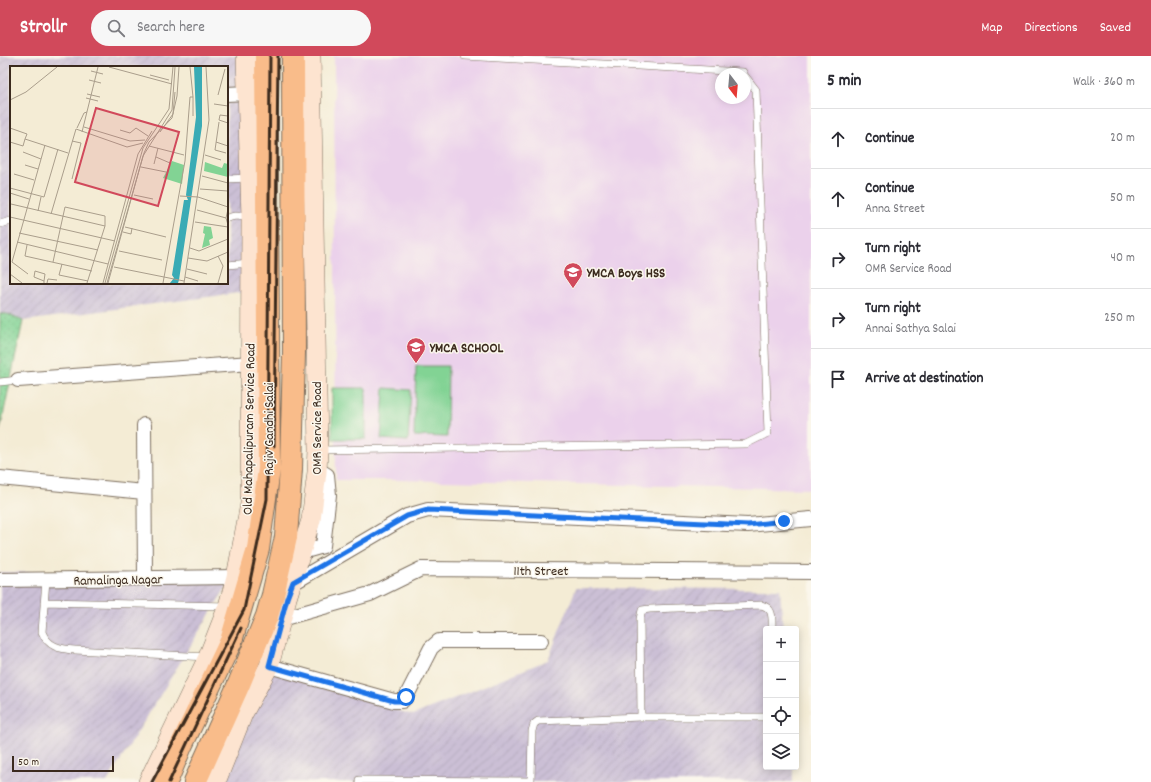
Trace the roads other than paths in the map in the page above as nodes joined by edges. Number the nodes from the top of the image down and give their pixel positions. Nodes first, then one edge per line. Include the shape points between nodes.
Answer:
1 (246, 56) edge
2 (266, 56) edge
3 (293, 56) edge
4 (311, 56) edge
5 (465, 56) edge
6 (715, 70) edge
7 (751, 84) edge
8 (247, 93) junction
9 (228, 94) edge
10 (266, 118) junction
11 (293, 119) junction
12 (250, 178) junction
13 (228, 179) edge
14 (251, 217) junction
15 (228, 218) edge
16 (10, 222) edge
17 (0, 224) edge
18 (250, 263) junction
19 (228, 265) edge
20 (251, 362) junction
21 (18, 380) joint
22 (0, 382) edge
23 (144, 425) dead end
24 (318, 450) junction
25 (0, 478) edge
26 (144, 492) junction
27 (811, 520) edge
28 (811, 572) edge
29 (145, 578) junction
30 (0, 580) edge
31 (46, 580) junction
32 (293, 582) junction
33 (236, 590) junction
34 (44, 602) junction
35 (281, 619) junction
36 (772, 626) edge
37 (541, 641) dead end
38 (208, 657) junction
39 (269, 666) junction
40 (228, 707) junction
41 (641, 717) junction
42 (763, 717) edge
43 (238, 728) junction
44 (531, 781) edge
45 (148, 782) edge
46 (166, 782) edge
47 (195, 782) edge
48 (216, 782) edge
49 (359, 782) edge

1 - 8 street, Old Mahapalipuram Service Road
2 - 10 main road, Rajiv Gandhi Salai
3 - 11 main road, Rajiv Gandhi Salai
4 - 24 street, OMR Service Road
5 - 6 lane
7 - 24 lane via 756,90 768,433 746,444
8 - 9 street
8 - 12 street, Old Mahapalipuram Service Road
10 - 11 main road
10 - 33 main road, Rajiv Gandhi Salai via 269,470 258,548
11 - 40 main road, Rajiv Gandhi Salai via 294,353 291,469 286,537 267,616
12 - 13 lane
12 - 14 street, Old Mahapalipuram Service Road
14 - 15 lane
14 - 18 street, Old Mahapalipuram Service Road
16 - 17 lane
18 - 19 lane
18 - 20 street, Old Mahapalipuram Service Road
20 - 21 street
20 - 33 street, Old Mahapalipuram Service Road via 250,504
21 - 22 lane
23 - 26 street
24 - 32 street, OMR Service Road via 311,520
25 - 26 street
26 - 29 street
27 - 32 street via 748,525 428,510 407,516
28 - 35 street, 11th Street via 420,569 370,594
29 - 31 street, Ramalinga Nagar
29 - 33 street, Ramalinga Nagar
30 - 31 street, Ramalinga Nagar
31 - 34 lane
32 - 35 street, OMR Service Road
33 - 34 lane
33 - 38 street, Old Mahapalipuram Service Road
33 - 46 main road, Rajiv Gandhi Salai via 231,641
34 - 38 lane via 42,632 50,644 60,649
35 - 39 street, OMR Service Road
36 - 41 lane via 770,610 761,605 642,610
37 - 39 street via 439,640 431,648 402,701 394,701
38 - 45 street, Old Mahapalipuram Service Road
39 - 43 street, OMR Service Road
40 - 43 main road
40 - 47 main road, Rajiv Gandhi Salai
41 - 42 lane
41 - 44 lane via 542,721 534,724
43 - 48 street, OMR Service Road
44 - 49 lane via 358,780

